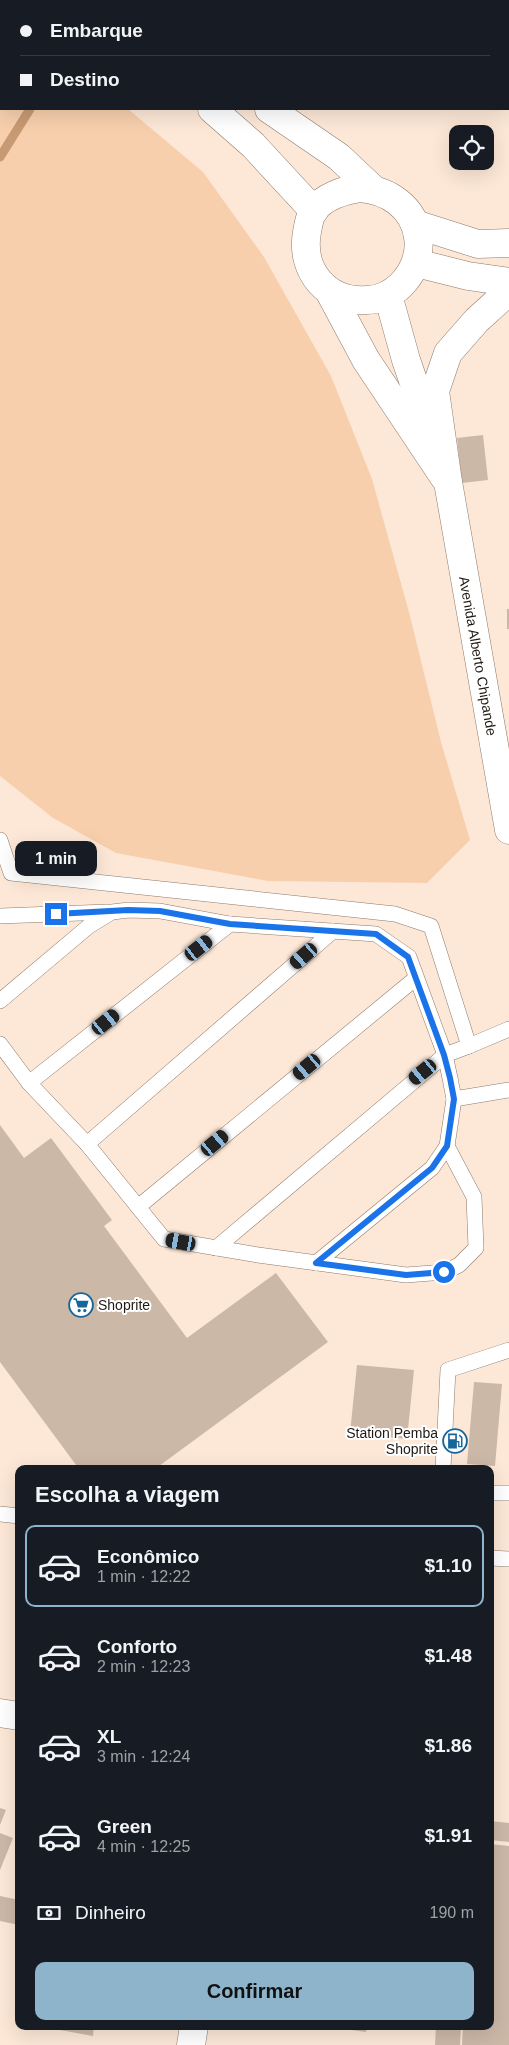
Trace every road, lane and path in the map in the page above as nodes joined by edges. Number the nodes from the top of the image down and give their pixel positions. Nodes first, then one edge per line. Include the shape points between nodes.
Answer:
1 (213, 110) edge
2 (270, 110) edge
3 (373, 189) junction
4 (314, 211) junction
5 (414, 224) junction
6 (509, 244) edge
7 (416, 263) junction
8 (509, 282) edge
9 (509, 290) edge
10 (329, 291) junction
11 (388, 295) junction
12 (448, 482) junction
13 (509, 830) edge
14 (0, 840) edge
15 (112, 912) junction
16 (0, 916) edge
17 (230, 924) junction
18 (333, 931) junction
19 (416, 978) junction
20 (0, 1002) edge
21 (509, 1028) edge
22 (0, 1044) edge
23 (468, 1046) junction
24 (444, 1055) junction
25 (29, 1083) junction
26 (509, 1090) edge
27 (454, 1099) junction
28 (86, 1144) junction
29 (447, 1146) junction
30 (138, 1206) junction
31 (216, 1248) junction
32 (316, 1263) junction
33 (509, 1350) edge
34 (443, 1465) edge
35 (494, 1493) edge
36 (509, 1493) edge
37 (0, 1514) edge
38 (15, 1516) edge
39 (494, 1558) edge
40 (509, 1559) edge
41 (0, 1713) edge
42 (15, 1715) edge
43 (193, 2030) edge
44 (191, 2045) edge

1 - 4 main road via 252,145
2 - 3 main road via 339,157
3 - 4 main road via 360,188 336,194
3 - 5 main road via 390,195 405,208
4 - 10 main road via 305,244 308,262 316,278
5 - 6 main road via 478,244
5 - 7 main road via 418,237
7 - 8 main road
7 - 11 main road via 400,287
9 - 12 main road via 476,320 448,354 435,391
10 - 11 main road via 358,301
10 - 12 main road via 366,360
11 - 12 main road via 406,360
12 - 13 main road, Avenida Alberto Chipande
14 - 23 lane via 12,872 394,914 430,926
15 - 16 lane
15 - 17 lane via 160,911
15 - 20 lane via 88,926
17 - 18 lane
17 - 25 lane
18 - 19 lane via 376,934 408,957
18 - 28 lane
19 - 24 lane
19 - 30 lane
21 - 23 lane
22 - 25 lane
23 - 24 lane
24 - 27 lane
24 - 31 lane
25 - 28 lane
26 - 27 lane
27 - 29 lane
28 - 30 lane
29 - 32 lane via 432,1168
29 - 32 lane via 474,1197 476,1248 459,1265 444,1272 406,1275
30 - 31 lane via 164,1239
31 - 32 lane
33 - 34 lane via 448,1370
35 - 36 lane
37 - 38 lane
39 - 40 lane
41 - 42 main road
43 - 44 main road

